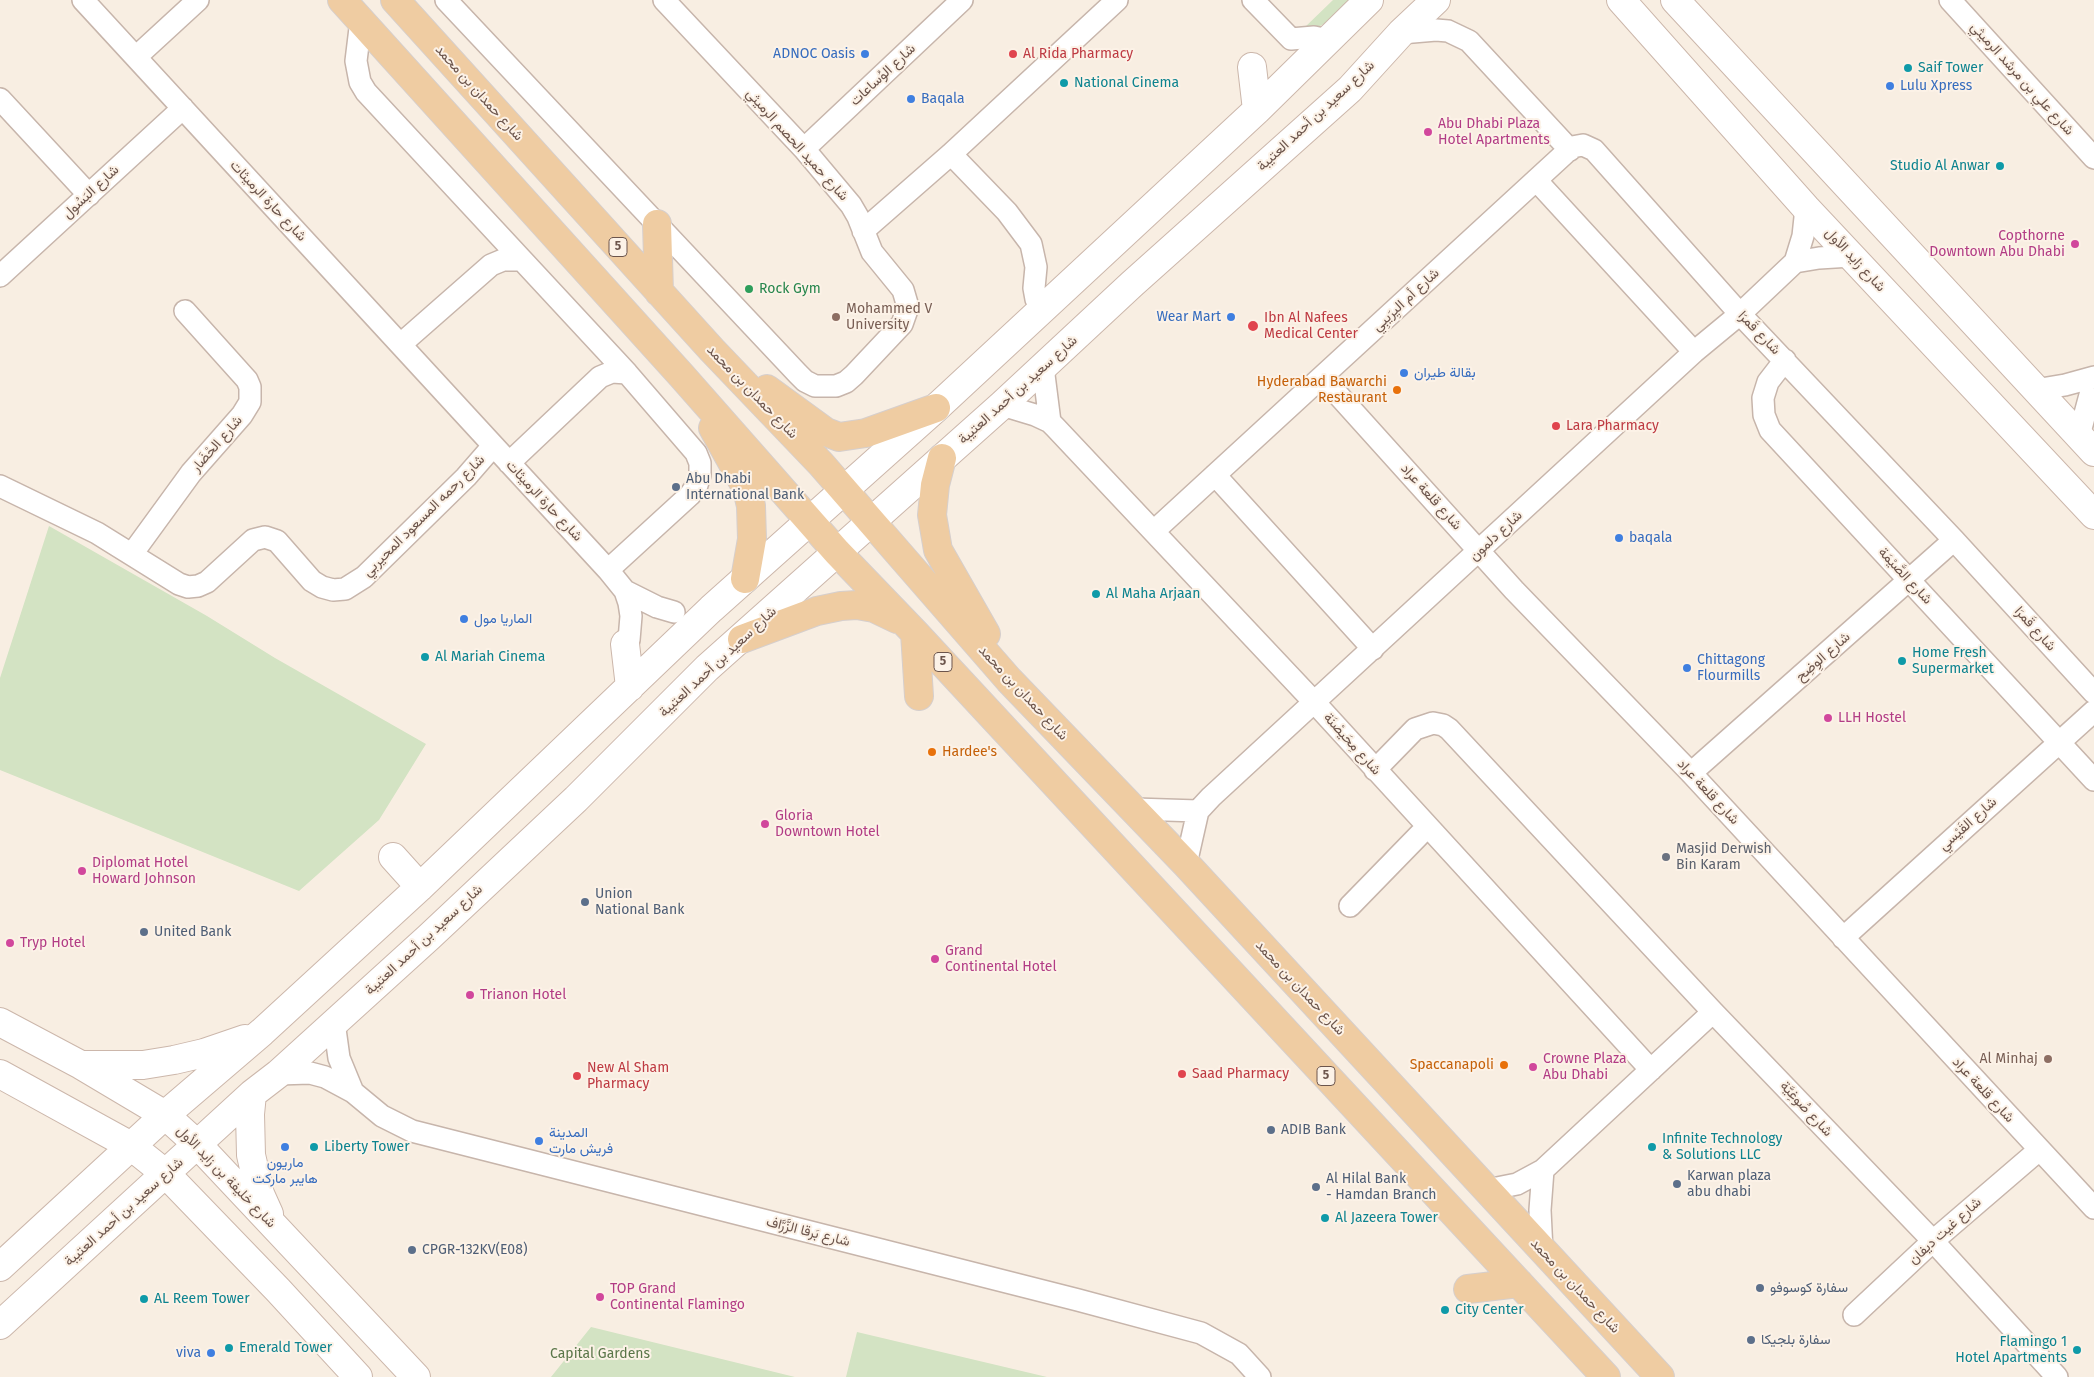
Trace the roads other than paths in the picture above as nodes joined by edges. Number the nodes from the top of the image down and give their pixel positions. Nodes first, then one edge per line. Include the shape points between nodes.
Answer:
1 (83, 0) edge
2 (198, 0) edge
3 (342, 0) edge
4 (396, 0) edge
5 (446, 0) edge
6 (664, 0) edge
7 (961, 0) edge
8 (1117, 0) edge
9 (1253, 0) edge
10 (1369, 0) edge
11 (1436, 0) edge
12 (1621, 0) edge
13 (1676, 0) edge
14 (1950, 0) edge
15 (362, 20) junction
16 (1401, 34) junction
17 (1328, 40) junction
18 (136, 57) junction
19 (1252, 66) dead end
20 (0, 99) edge
21 (183, 108) junction
22 (1257, 110) junction
23 (2091, 148) edge
24 (804, 149) junction
25 (1570, 150) junction
26 (952, 154) junction
27 (1536, 180) junction
28 (89, 194) junction
29 (1806, 208) junction
30 (657, 224) junction
31 (863, 232) junction
32 (1850, 256) junction
33 (522, 260) junction
34 (1796, 262) junction
35 (0, 276) edge
36 (659, 292) junction
37 (1041, 309) junction
38 (185, 311) dead end
39 (1740, 314) junction
40 (401, 344) junction
41 (712, 350) junction
42 (1694, 352) junction
43 (1785, 360) junction
44 (1043, 367) junction
45 (626, 373) junction
46 (681, 375) junction
47 (1322, 377) junction
48 (2094, 378) edge
49 (2035, 390) junction
50 (1002, 405) junction
51 (936, 408) junction
52 (1050, 422) junction
53 (2086, 444) edge
54 (493, 446) junction
55 (942, 458) junction
56 (509, 463) junction
57 (1215, 475) junction
58 (0, 486) edge
59 (844, 491) junction
60 (2094, 515) edge
61 (810, 520) junction
62 (872, 521) junction
63 (1154, 531) junction
64 (1954, 540) junction
65 (837, 552) junction
66 (1480, 552) junction
67 (132, 554) junction
68 (608, 570) junction
69 (745, 579) junction
70 (1909, 580) junction
71 (625, 591) junction
72 (674, 612) dead end
73 (912, 630) junction
74 (742, 639) junction
75 (627, 642) joint
76 (1373, 650) junction
77 (1009, 680) junction
78 (630, 687) junction
79 (2094, 693) edge
80 (920, 696) dead end
81 (1315, 703) junction
82 (2094, 711) edge
83 (2059, 742) junction
84 (1375, 770) junction
85 (1691, 773) junction
86 (2094, 780) edge
87 (1135, 808) junction
88 (1198, 811) junction
89 (1427, 826) junction
90 (393, 857) dead end
91 (1186, 864) junction
92 (420, 887) junction
93 (1350, 906) dead end
94 (1843, 938) junction
95 (1713, 1012) junction
96 (0, 1022) edge
97 (334, 1022) junction
98 (262, 1032) junction
99 (81, 1065) junction
100 (1651, 1070) junction
101 (0, 1074) edge
102 (278, 1074) junction
103 (353, 1092) junction
104 (252, 1094) junction
105 (165, 1115) junction
106 (197, 1144) junction
107 (131, 1146) junction
108 (2039, 1150) junction
109 (1543, 1170) junction
110 (166, 1174) junction
111 (1487, 1190) junction
112 (2094, 1208) edge
113 (278, 1231) junction
114 (1933, 1241) junction
115 (1542, 1251) junction
116 (0, 1267) edge
117 (1519, 1284) junction
118 (1468, 1289) dead end
119 (1854, 1315) dead end
120 (0, 1325) edge
121 (358, 1377) edge
122 (416, 1377) edge
123 (1260, 1377) edge
124 (1606, 1377) edge
125 (1660, 1377) edge
126 (2058, 1377) edge

1 - 18 street, شارع حارة الرميثات
2 - 18 street
3 - 15 main road, 5
4 - 36 main road, شارع حمدان بن محمد / 5
5 - 30 street, شارع حميد الحصم الرميثي
6 - 24 street, شارع حميد الحصم الرميثي
7 - 24 street, شارع الوُساعات
8 - 26 street
9 - 17 street via 1291,39 1314,37
10 - 17 main road
11 - 16 main road, شارع سعيد بن أحمد العتيبة
12 - 29 main road, شارع زايد الأول
13 - 49 main road
14 - 23 street, شارع علي بن مرشد الرميثي
15 - 33 street via 356,61 360,82 366,92
15 - 46 main road, 5
16 - 25 street via 1448,31 1469,41
16 - 44 main road, شارع سعيد بن أحمد العتيبة via 1350,89
17 - 22 main road
18 - 21 street, شارع حارة الرميثات
19 - 22 main road
20 - 28 street
21 - 28 street, شارع البَسُول
21 - 40 street, شارع حارة الرميثات
22 - 37 main road
24 - 31 street, شارع حميد الحصم الرميثي via 851,205
25 - 27 street, شارع أم اليِرَيبِي
25 - 39 street, شارع قَمرَا via 1584,145 1594,150
26 - 31 street
26 - 37 street via 1008,212 1031,244 1036,267 1034,288
27 - 42 street
27 - 47 street, شارع أم اليِرَيبِي
28 - 35 street, شارع البَسُول
29 - 32 main road, شارع زايد الأول
29 - 34 street
30 - 31 street, شارع حميد الحصم الرميثي via 805,381 826,388 850,378 896,331 906,316 908,307 903,290 872,252
30 - 36 main road
32 - 34 street
32 - 60 main road, شارع زايد الأول
33 - 40 street via 503,260 491,265
33 - 45 street
34 - 39 street, شارع دلمون
36 - 41 main road, شارع حمدان بن محمد / 5
37 - 51 main road
38 - 67 street, شارع الحْضَار via 247,380 250,402 191,473
39 - 42 street, شارع دلمون
39 - 43 street, شارع قَمرَا
40 - 54 street, شارع حارة الرميثات
41 - 51 main road via 826,432 839,437 866,433
41 - 59 main road, شارع حمدان بن محمد / 5
42 - 66 street, شارع دلمون
43 - 64 street, شارع قَمرَا
43 - 70 street, شارع الصَّيْمَة via 1768,382 1763,398 1764,415 1770,430
44 - 50 main road, شارع سعيد بن أحمد العتيبة
44 - 52 street
45 - 56 street, شارع رحمه المسعود المحيربي via 612,372 600,377
45 - 68 street via 696,453 700,475 690,495
46 - 61 main road, 5
46 - 69 main road via 747,489 752,523
47 - 57 street, شارع أم اليِرَيبِي
47 - 66 street, شارع قلعة عراد
48 - 49 street
48 - 53 street
49 - 53 main road
50 - 52 street, شارع مِحَيصْنَة
50 - 55 main road, شارع سعيد بن أحمد العتيبة
51 - 59 main road
52 - 63 street, شارع مِحَيصْنَة
54 - 56 street, شارع حارة الرميثات
54 - 67 street, شارع رحمه المسعود المحيربي via 377,565 356,584 345,589 333,590 312,581 277,541 265,537 253,540 207,582 198,586 178,584
55 - 62 main road, شارع سعيد بن أحمد العتيبة
55 - 77 main road via 932,515 938,550
56 - 68 street, شارع حارة الرميثات
57 - 63 street, شارع أم اليِرَيبِي
57 - 76 street
58 - 67 street, شارع رحمه المسعود المحيربي via 97,533
59 - 61 main road
59 - 62 main road, شارع حمدان بن محمد / 5
61 - 65 main road, 5
61 - 69 main road
62 - 65 main road, شارع سعيد بن أحمد العتيبة
62 - 77 main road, شارع حمدان بن محمد / 5
63 - 81 street, شارع مِحَيصْنَة
64 - 70 street, شارع الوِضِح
64 - 79 street, شارع قَمرَا
65 - 73 main road, 5
65 - 74 main road, شارع سعيد بن أحمد العتيبة
66 - 76 street, شارع دلمون
66 - 85 street, شارع قلعة عراد
68 - 71 street, شارع حارة الرميثات
69 - 78 main road
70 - 83 street, شارع الصَّيْمَة
70 - 85 street, شارع الوِضِح
71 - 72 street, شارع حارة الرميثات
71 - 75 street, شارع حارة الرميثات via 631,616
73 - 74 main road via 888,614 857,605 817,611
73 - 80 main road
73 - 117 main road, 5
74 - 97 main road, شارع سعيد بن أحمد العتيبة via 707,668 429,937
75 - 78 main road
76 - 81 street, شارع دلمون
77 - 87 main road, شارع حمدان بن محمد / 5
78 - 92 main road
81 - 84 street, شارع مِحَيصْنَة
81 - 88 street, شارع دلمون
82 - 83 street, شارع القَيْسي
83 - 86 street, شارع الصَّيْمَة
83 - 94 street, شارع القَيْسي
84 - 89 street, شارع مِحَيصْنَة
84 - 95 street, شارع صُوغِيَّة via 1415,729 1432,723 1449,729
85 - 94 street, شارع قلعة عراد
87 - 88 street
87 - 91 main road, شارع حمدان بن محمد / 5
88 - 91 street
89 - 93 street
89 - 100 street, شارع مِحَيصْنَة
90 - 92 main road
91 - 111 main road, شارع حمدان بن محمد / 5
92 - 98 main road
94 - 108 street, شارع قلعة عراد
95 - 100 street
95 - 114 street, شارع صُوغِيَّة
96 - 99 main road, شارع خليفة بن زايد الأول
97 - 102 main road, شارع سعيد بن أحمد العتيبة
97 - 103 street, شارع بَرقا الزَّرَّاف via 338,1058
98 - 99 main road via 234,1044 174,1060 143,1065
98 - 105 main road
99 - 105 main road, شارع خليفة بن زايد الأول
100 - 109 street
101 - 107 main road
102 - 103 street, شارع بَرقا الزَّرَّاف via 310,1073
102 - 104 main road, شارع سعيد بن أحمد العتيبة
103 - 123 street, شارع بَرقا الزَّرَّاف via 382,1116 412,1131 1200,1333 1239,1354
104 - 106 main road, شارع سعيد بن أحمد العتيبة
104 - 113 main road via 251,1154 260,1194
105 - 106 main road, شارع خليفة بن زايد الأول
105 - 107 main road
106 - 110 main road, شارع سعيد بن أحمد العتيبة
106 - 113 main road, شارع خليفة بن زايد الأول
107 - 110 main road
107 - 116 main road
108 - 112 street, شارع قلعة عراد
108 - 114 street, شارع غيت ديفان
109 - 111 street via 1517,1184
109 - 115 street via 1540,1210
110 - 120 main road, شارع سعيد بن أحمد العتيبة
110 - 121 main road
111 - 115 main road, شارع حمدان بن محمد / 5
113 - 122 main road, شارع خليفة بن زايد الأول
114 - 119 street, شارع غيت ديفان
114 - 126 street, شارع صُوغِيَّة
115 - 125 main road, شارع حمدان بن محمد / 5
117 - 118 main road
117 - 124 main road, 5

